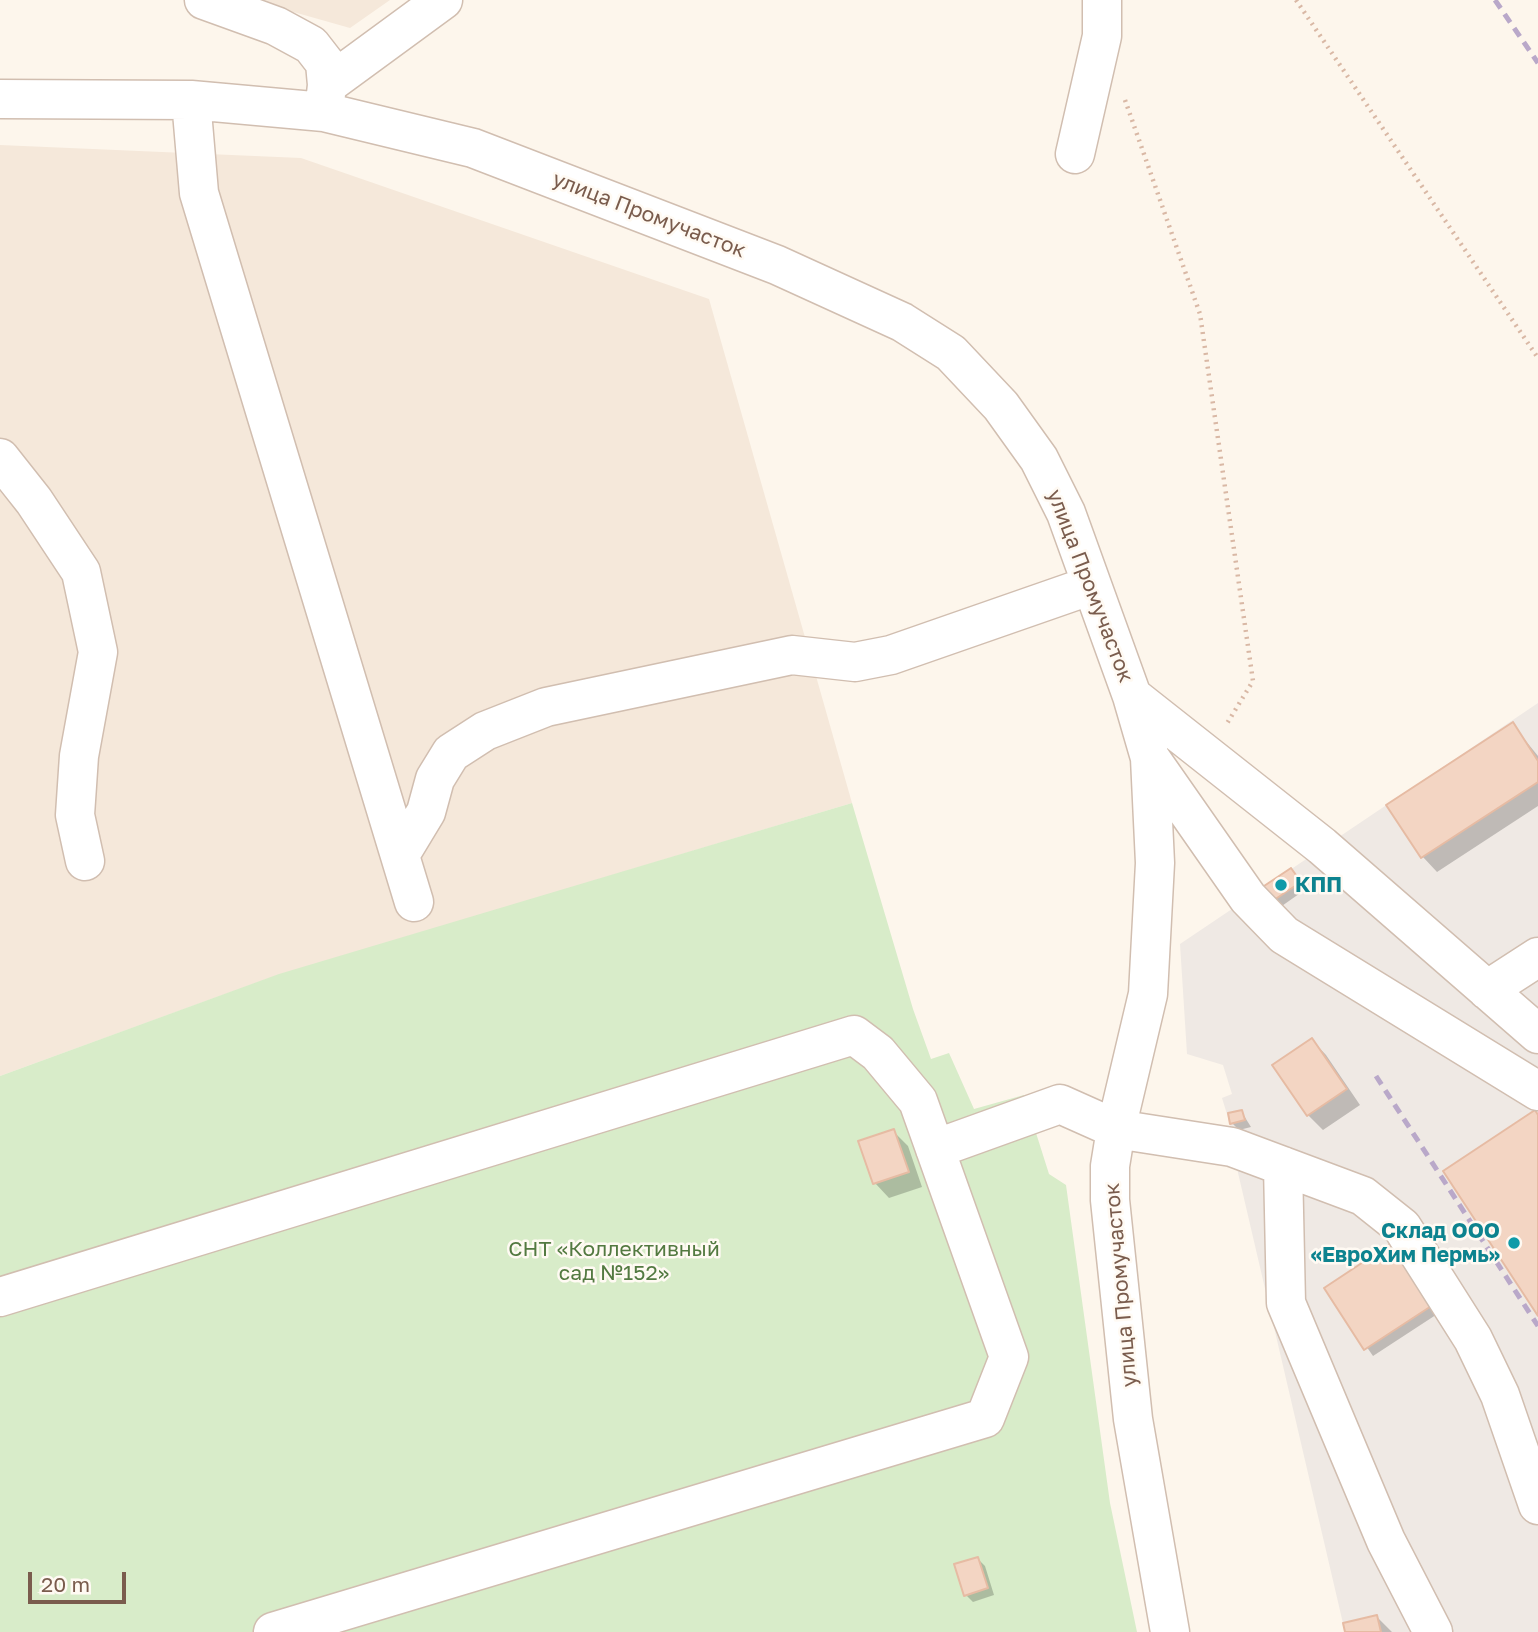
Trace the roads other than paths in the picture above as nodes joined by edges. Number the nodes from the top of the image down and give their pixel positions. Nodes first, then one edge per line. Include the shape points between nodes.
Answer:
1 (204, 0) edge
2 (443, 0) edge
3 (1102, 0) edge
4 (326, 98) junction
5 (0, 99) edge
6 (191, 100) junction
7 (1075, 154) dead end
8 (0, 458) edge
9 (1092, 585) junction
10 (1132, 696) junction
11 (1150, 758) junction
12 (400, 855) junction
13 (85, 861) dead end
14 (414, 902) dead end
15 (1538, 957) edge
16 (1488, 990) junction
17 (1538, 1034) edge
18 (1538, 1091) edge
19 (1116, 1129) junction
20 (935, 1149) junction
21 (1283, 1166) junction
22 (0, 1297) edge
23 (1538, 1505) edge
24 (273, 1632) edge
25 (1170, 1632) edge
26 (1433, 1632) edge

1 - 4 street via 276,26 311,45 325,63
2 - 4 street
3 - 7 street via 1102,36
4 - 6 street, улица Промучасток
4 - 9 street, улица Промучасток via 473,148 777,265 902,322 951,353 1002,406 1040,459
5 - 6 street, улица Промучасток
6 - 12 street via 199,193
8 - 13 street via 81,572 98,652 79,756 75,814
9 - 10 street, улица Промучасток
9 - 12 street via 891,656 855,662 792,655 546,707 485,731 452,753 435,779 426,812
10 - 11 street, улица Промучасток
10 - 16 street via 1322,846
11 - 18 street via 1248,898 1284,935
11 - 19 street, улица Промучасток via 1155,851 1147,994
12 - 14 street
15 - 16 street
16 - 17 street
19 - 20 street via 1060,1104
19 - 21 street via 1232,1147
19 - 25 street, улица Промучасток via 1110,1200 1133,1419
20 - 22 street via 918,1101 878,1054 853,1035
20 - 24 street via 1009,1357 985,1418
21 - 23 street via 1363,1196 1402,1227 1477,1348 1504,1406
21 - 26 street via 1286,1303 1386,1541

